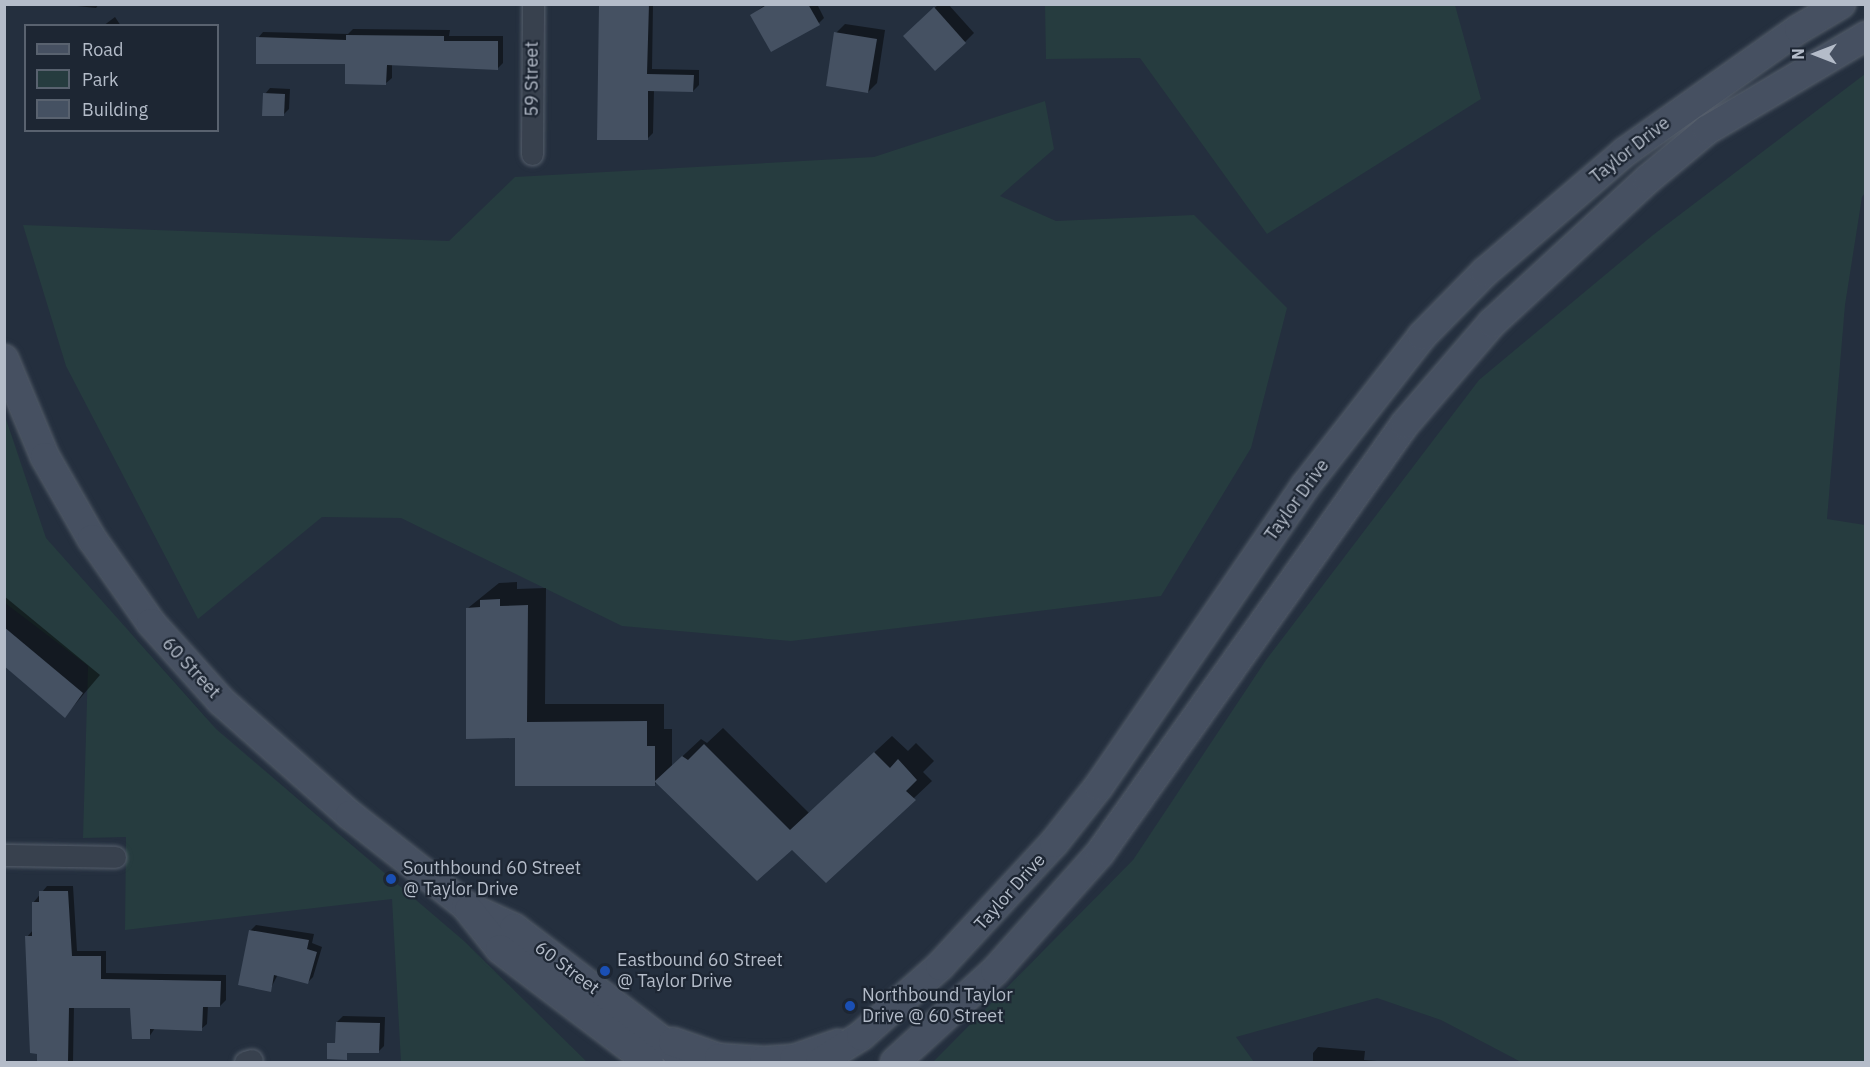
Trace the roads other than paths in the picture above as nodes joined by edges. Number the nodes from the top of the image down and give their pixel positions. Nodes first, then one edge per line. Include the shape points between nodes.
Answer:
1 (533, 4) edge
2 (1841, 4) edge
3 (1866, 36) edge
4 (532, 154) dead end
5 (4, 359) edge
6 (4, 855) edge
7 (115, 857) dead end
8 (466, 906) junction
9 (861, 1036) junction
10 (653, 1049) edge
11 (629, 1053) edge
12 (900, 1059) edge
13 (690, 1062) edge
14 (820, 1062) edge

1 - 4 street, 59 Street
2 - 9 main road, Taylor Drive via 1798,29 1625,152 1485,272 1422,336 1305,486 1099,786 1054,843 940,966
3 - 12 main road, Taylor Drive via 1707,130 1492,322 1391,442 1100,853 995,970
5 - 8 main road, 60 Street via 68,501 151,623 259,737
6 - 7 street
8 - 10 main road, 60 Street via 514,928
8 - 11 main road, 60 Street via 500,949
9 - 10 main road via 794,1059 764,1061
9 - 14 main road, Taylor Drive
10 - 11 main road, 60 Street
10 - 13 main road, 60 Street

